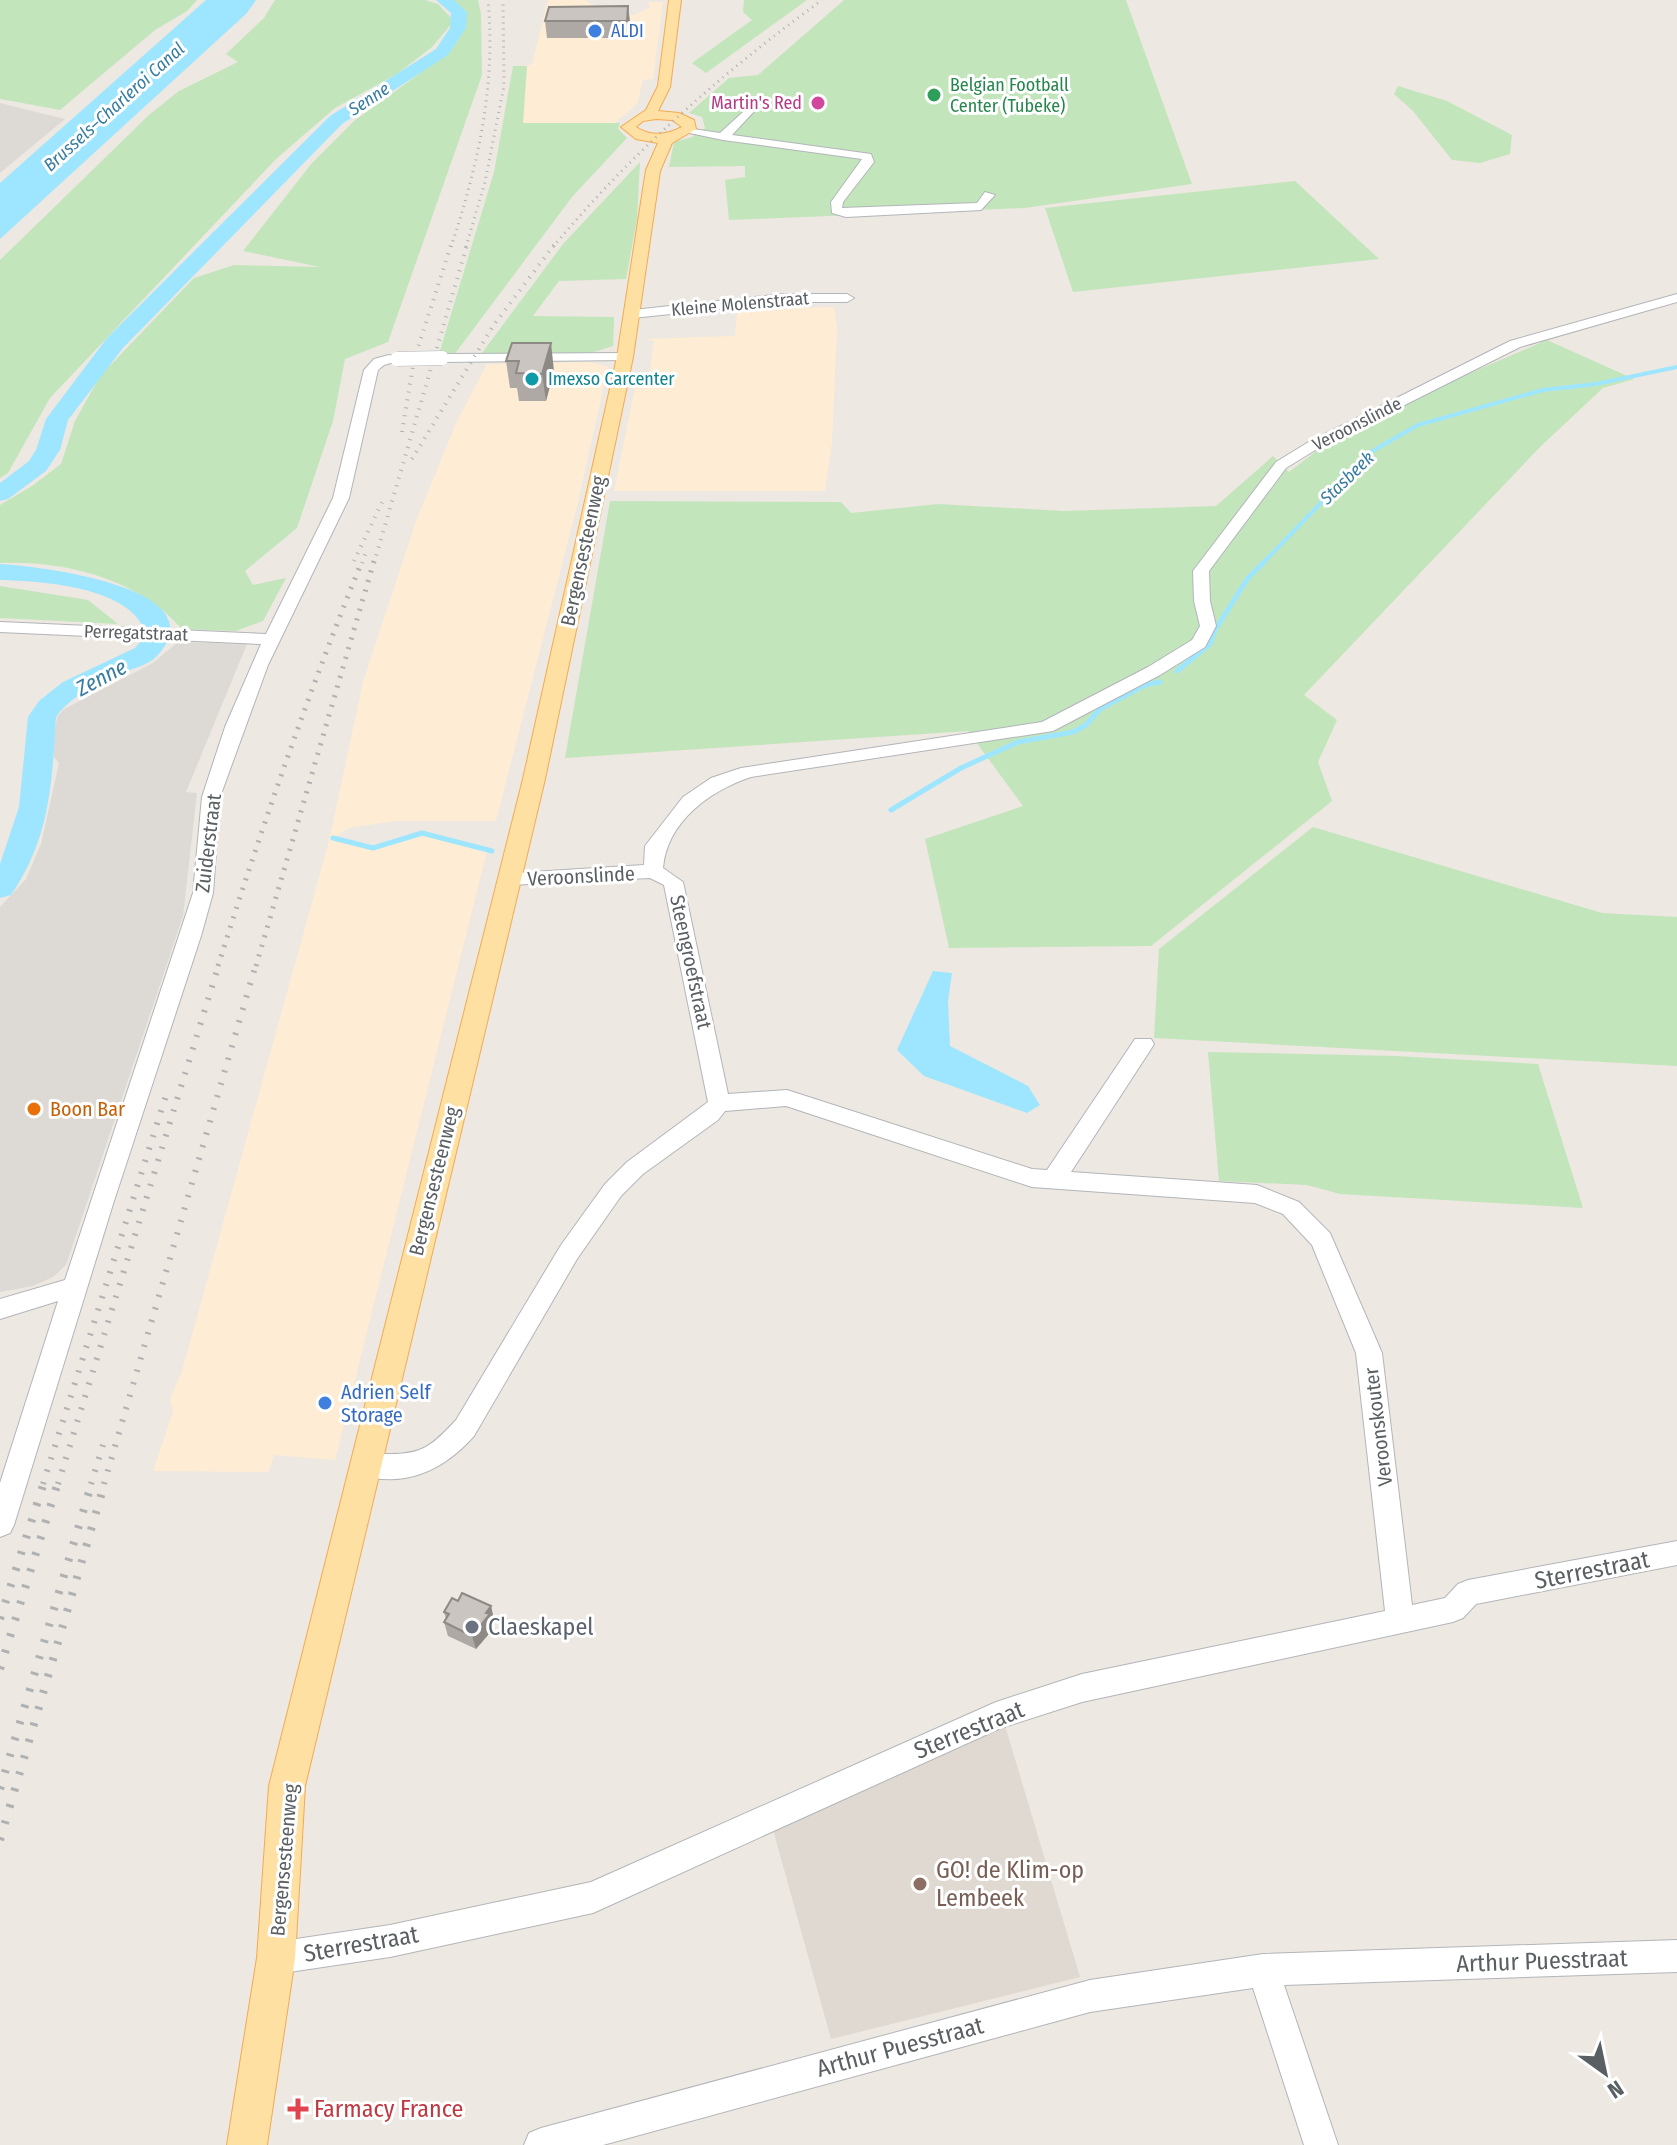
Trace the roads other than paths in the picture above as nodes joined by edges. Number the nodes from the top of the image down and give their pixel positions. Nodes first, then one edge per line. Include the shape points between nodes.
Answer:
1 (675, 0) edge
2 (664, 87) junction
3 (754, 105) dead end
4 (647, 116) junction
5 (674, 116) junction
6 (686, 131) junction
7 (647, 137) junction
8 (670, 137) junction
9 (723, 137) junction
10 (653, 170) junction
11 (989, 195) dead end
12 (847, 298) dead end
13 (1677, 298) edge
14 (633, 314) junction
15 (625, 357) junction
16 (0, 627) edge
17 (272, 639) junction
18 (1154, 671) joint
19 (653, 871) junction
20 (509, 879) junction
21 (1143, 1044) dead end
22 (719, 1103) junction
23 (1052, 1181) junction
24 (77, 1286) junction
25 (0, 1309) edge
26 (364, 1465) junction
27 (0, 1525) edge
28 (1677, 1553) edge
29 (1400, 1622) junction
30 (1677, 1956) edge
31 (276, 1958) junction
32 (1263, 1970) junction
33 (247, 2145) edge
34 (541, 2145) edge
35 (1321, 2145) edge

1 - 2 main road
2 - 4 main road
2 - 5 main road
3 - 9 street
4 - 5 main road
4 - 7 main road via 628,127
5 - 6 main road via 689,123
6 - 8 main road
6 - 9 street
7 - 8 main road
7 - 10 main road via 648,165
8 - 10 main road
9 - 11 street via 867,156 868,162 837,202 836,210 846,213 981,206
10 - 14 main road, Bergensesteenweg
12 - 14 street, Kleine Molenstraat via 784,298
13 - 18 street, Veroonslinde via 1515,344 1281,465 1201,571 1208,626 1199,643
14 - 15 main road, Bergensesteenweg
15 - 17 street, Zuiderstraat, bridge via 375,363 341,498
15 - 20 main road, Bergensesteenweg
16 - 17 street, Perregatstraat
17 - 24 street, Zuiderstraat via 211,797 203,893
18 - 19 street, Steengroefstraat via 1047,727 723,779 690,801 669,827 655,846
19 - 20 street, Veroonslinde
19 - 22 street, Steengroefstraat via 673,882
20 - 26 main road, Bergensesteenweg
21 - 23 street
22 - 23 street, Veroonskouter via 787,1098
22 - 26 street via 613,1190 569,1252 465,1428 446,1450 414,1466
23 - 29 street, Veroonskouter via 1257,1194 1291,1208 1322,1240 1369,1353
24 - 25 street
24 - 27 street, Zuiderstraat
26 - 31 main road, Bergensesteenweg via 287,1786
28 - 29 street, Sterrestraat via 1468,1593 1453,1609
29 - 31 street, Sterrestraat via 1082,1688 996,1716 593,1897 390,1941
30 - 32 street, Arthur Puesstraat
31 - 33 main road, Bergensesteenweg
32 - 34 street, Arthur Puesstraat via 1090,1996
32 - 35 street

